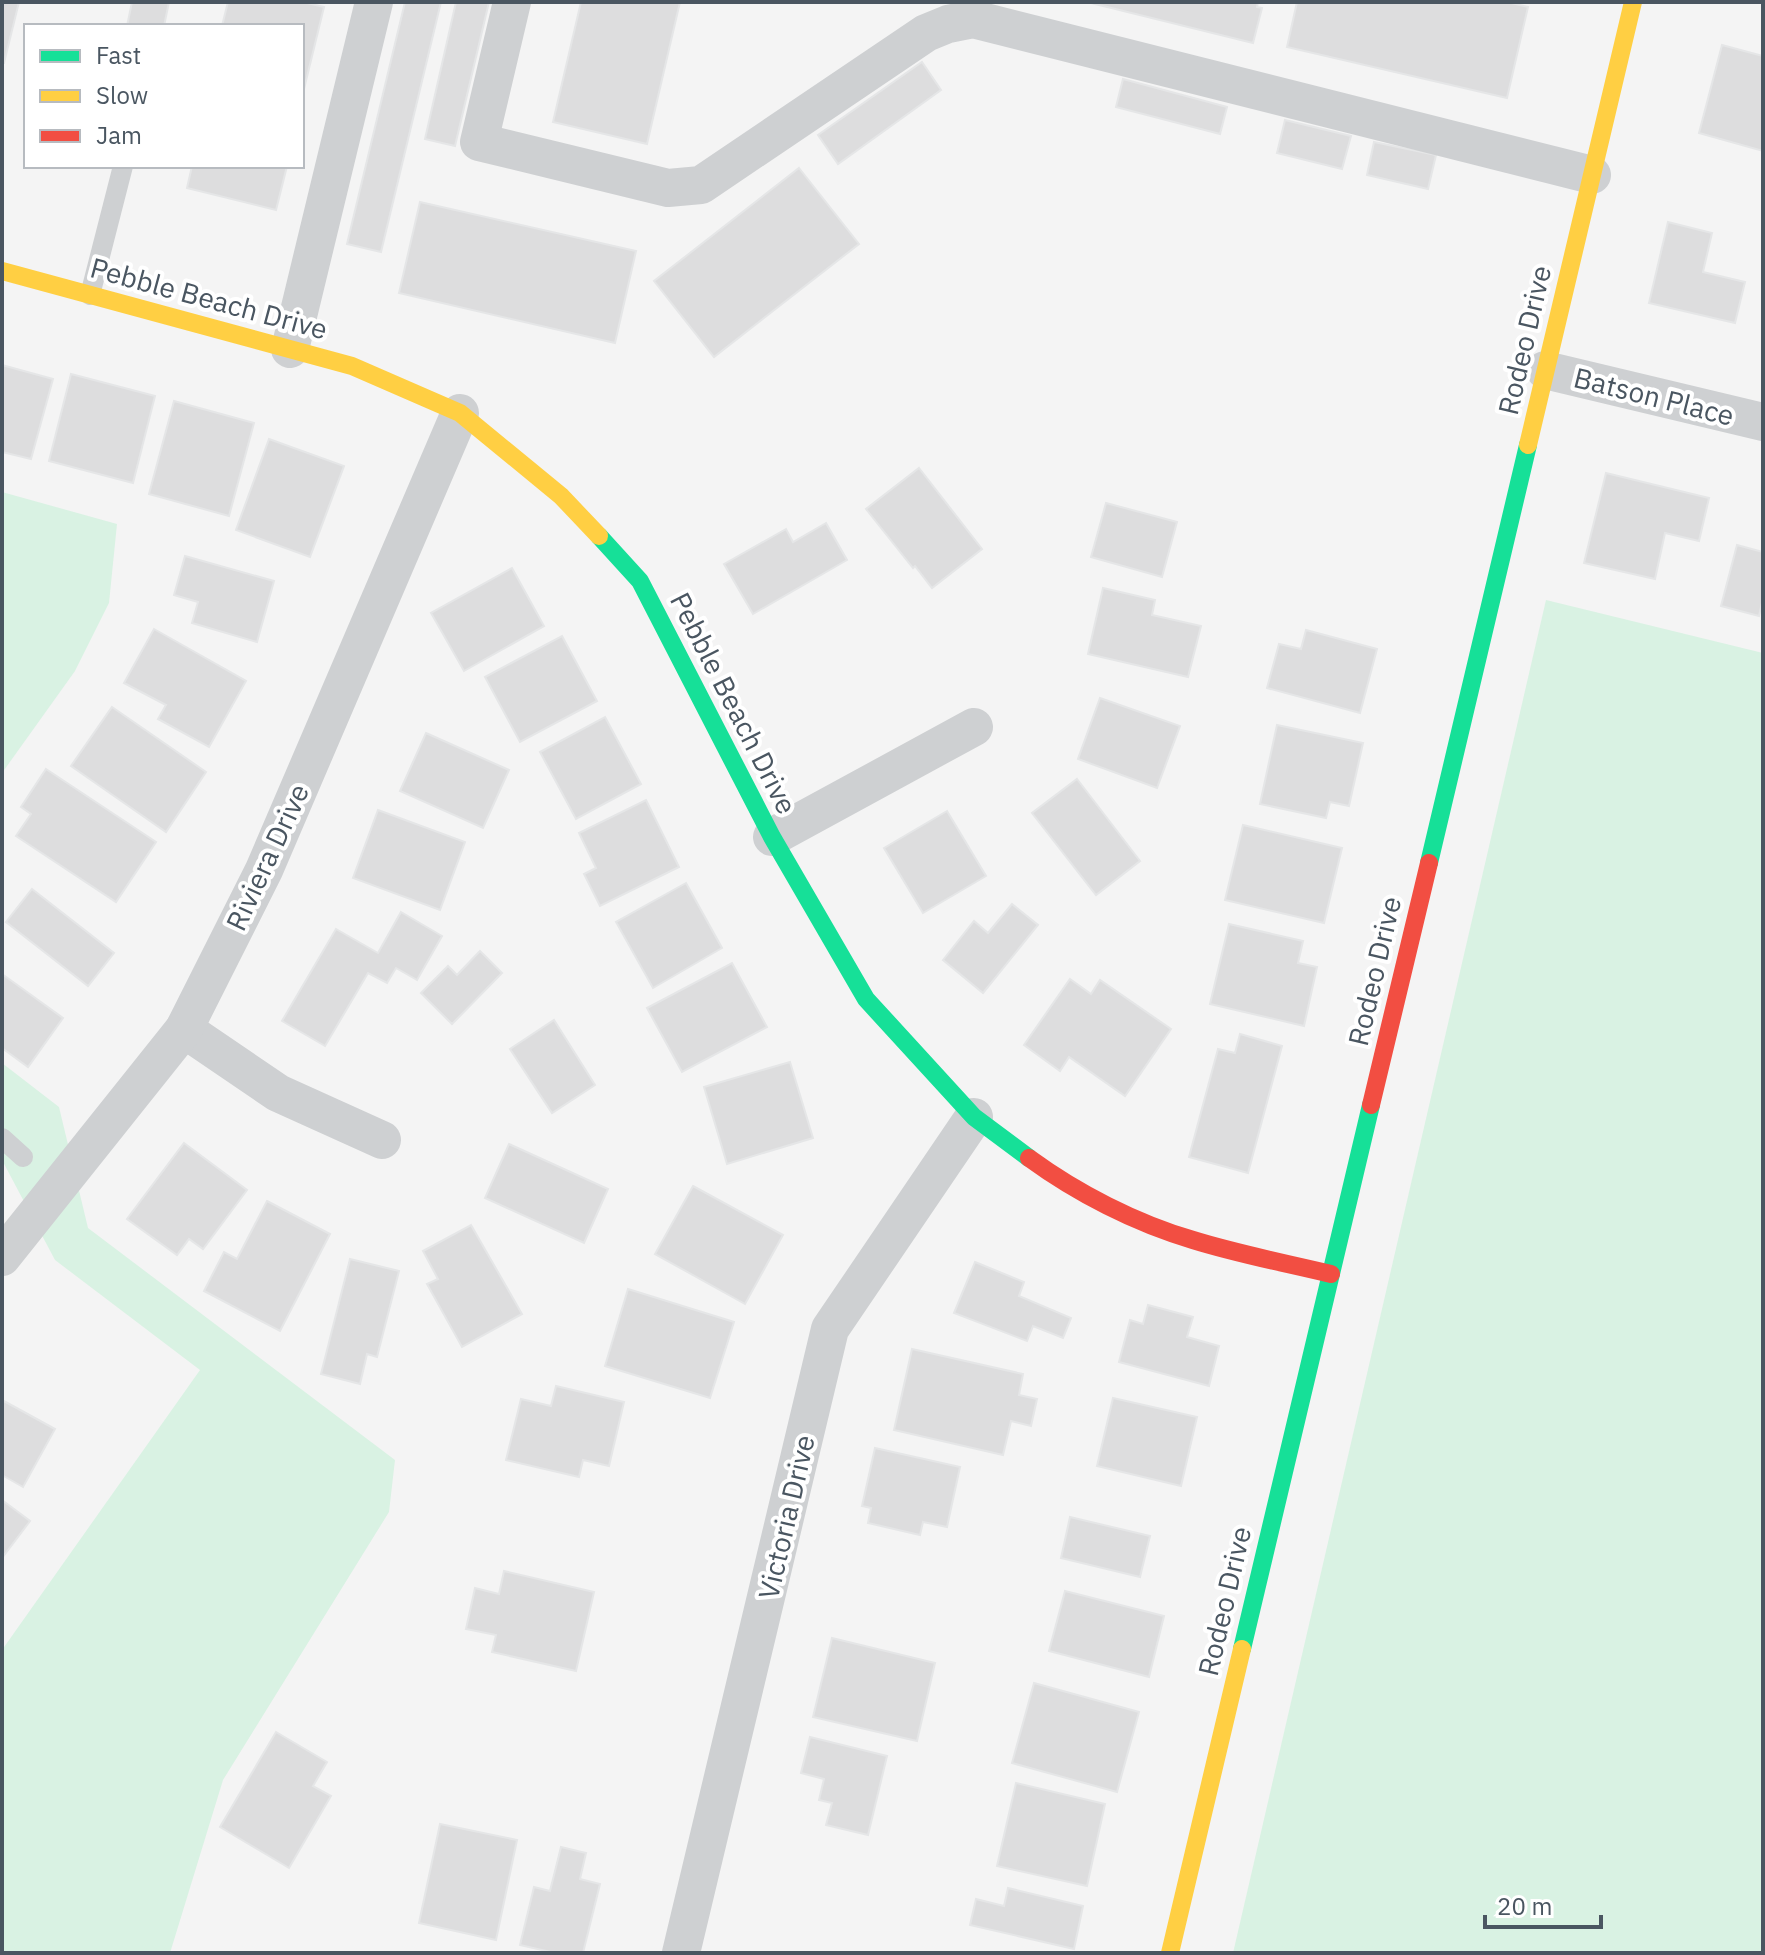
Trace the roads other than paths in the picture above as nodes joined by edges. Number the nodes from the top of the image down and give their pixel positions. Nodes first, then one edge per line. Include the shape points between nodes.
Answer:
1 (374, 2) edge
2 (512, 2) edge
3 (1627, 3) edge
4 (975, 10) edge
5 (122, 168) edge
6 (1592, 175) junction
7 (2, 271) edge
8 (90, 295) junction
9 (290, 349) junction
10 (1545, 370) junction
11 (460, 413) junction
12 (1763, 422) edge
13 (974, 727) dead end
14 (772, 837) junction
15 (184, 1029) junction
16 (974, 1117) junction
17 (2, 1138) edge
18 (382, 1140) dead end
19 (23, 1157) dead end
20 (2, 1257) edge
21 (1331, 1274) junction
22 (681, 1953) edge
23 (1170, 1953) edge

1 - 9 street
2 - 4 street via 479,142 668,188 701,185 926,33
3 - 6 street, Rodeo Drive
4 - 6 street
5 - 8 lane
6 - 10 street, Rodeo Drive
7 - 8 street, Pebble Beach Drive
8 - 9 street, Pebble Beach Drive
9 - 11 street, Pebble Beach Drive via 352,366
10 - 12 street, Batson Place
10 - 21 street, Rodeo Drive
11 - 14 street, Pebble Beach Drive via 561,496 640,581
11 - 15 street, Riviera Drive via 264,870
13 - 14 street
14 - 16 street, Pebble Beach Drive via 866,999
15 - 18 street via 278,1093
15 - 20 street, Riviera Drive
16 - 21 street, Pebble Beach Drive via 1051,1174 1120,1212 1192,1240
16 - 22 street, Victoria Drive via 830,1329
17 - 19 lane
21 - 23 street, Rodeo Drive

